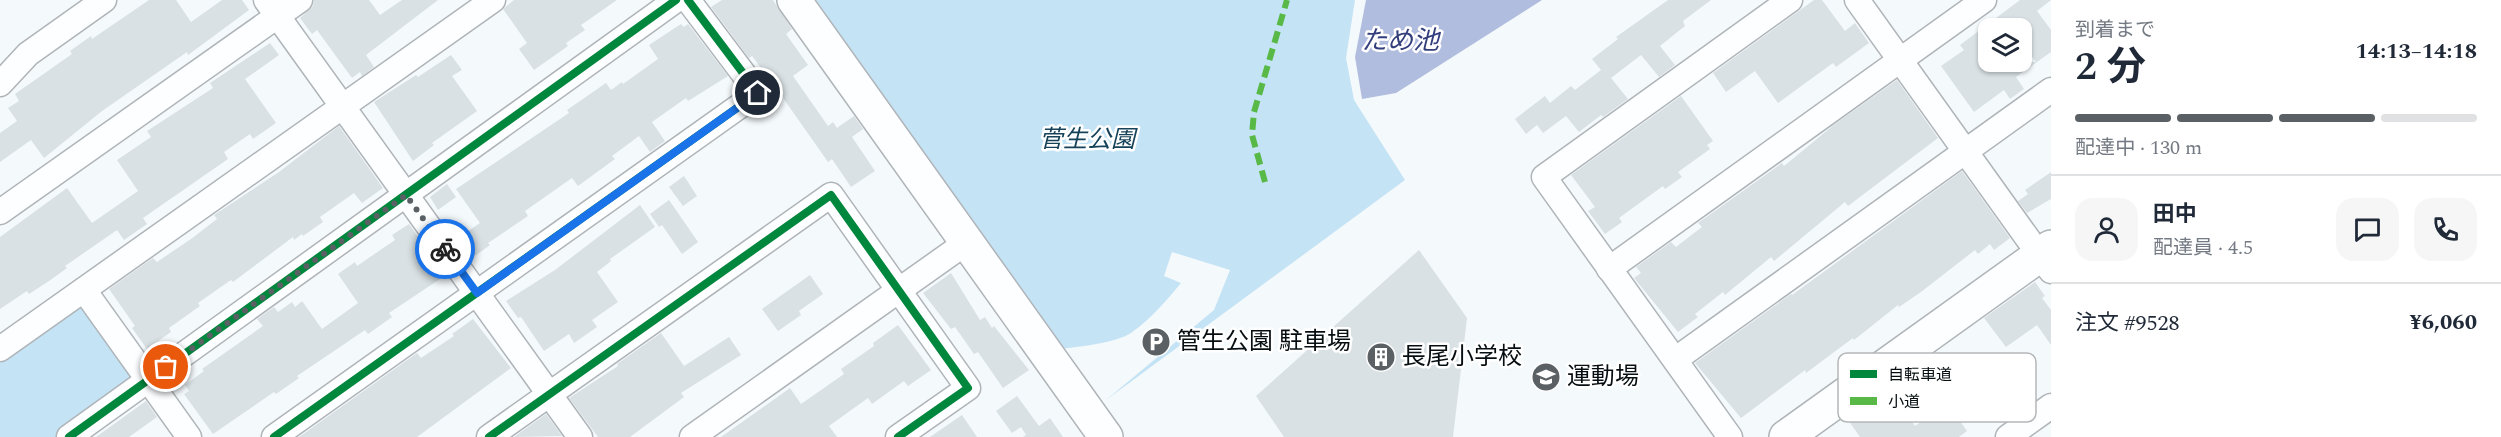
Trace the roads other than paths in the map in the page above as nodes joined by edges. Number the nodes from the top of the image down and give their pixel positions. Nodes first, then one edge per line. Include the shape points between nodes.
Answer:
1 (104, 0) edge
2 (300, 0) edge
3 (493, 0) edge
4 (676, 0) edge
5 (688, 0) edge
6 (794, 0) edge
7 (1790, 0) edge
8 (1857, 0) edge
9 (1984, 0) edge
10 (272, 8) edge
11 (1900, 61) junction
12 (0, 84) edge
13 (2051, 90) edge
14 (342, 107) junction
15 (1965, 151) junction
16 (406, 195) junction
17 (0, 212) edge
18 (967, 242) junction
19 (2047, 258) edge
20 (1609, 269) junction
21 (84, 290) junction
22 (898, 291) junction
23 (477, 293) junction
24 (0, 349) edge
25 (1908, 353) edge
26 (1676, 359) junction
27 (148, 380) junction
28 (549, 394) junction
29 (1838, 401) edge
30 (2051, 406) edge
31 (2036, 417) edge
32 (2029, 422) edge
33 (1104, 436) edge
34 (69, 437) edge
35 (189, 437) edge
36 (274, 437) edge
37 (489, 437) edge
38 (580, 437) edge
39 (692, 437) edge
40 (898, 437) edge
41 (1730, 437) edge
42 (1786, 437) edge
43 (2008, 437) edge

1 - 12 street via 28,54
2 - 10 street
3 - 14 street
4 - 16 street
5 - 23 street via 758,93
6 - 18 street
7 - 20 street via 1544,177
8 - 11 street
9 - 11 street
10 - 14 street
10 - 17 street
11 - 15 street
11 - 20 street
13 - 15 street
14 - 16 street
14 - 21 street
15 - 19 street
15 - 26 street
16 - 23 street
16 - 27 street
18 - 22 street
18 - 33 street
19 - 25 street
20 - 26 street
21 - 24 street
21 - 27 street
22 - 28 street via 831,195
22 - 39 street
22 - 40 street via 968,388
23 - 28 street
23 - 36 street
26 - 41 street
27 - 34 street
27 - 35 street
28 - 37 street
28 - 38 street
29 - 42 street
30 - 31 street
32 - 43 street

